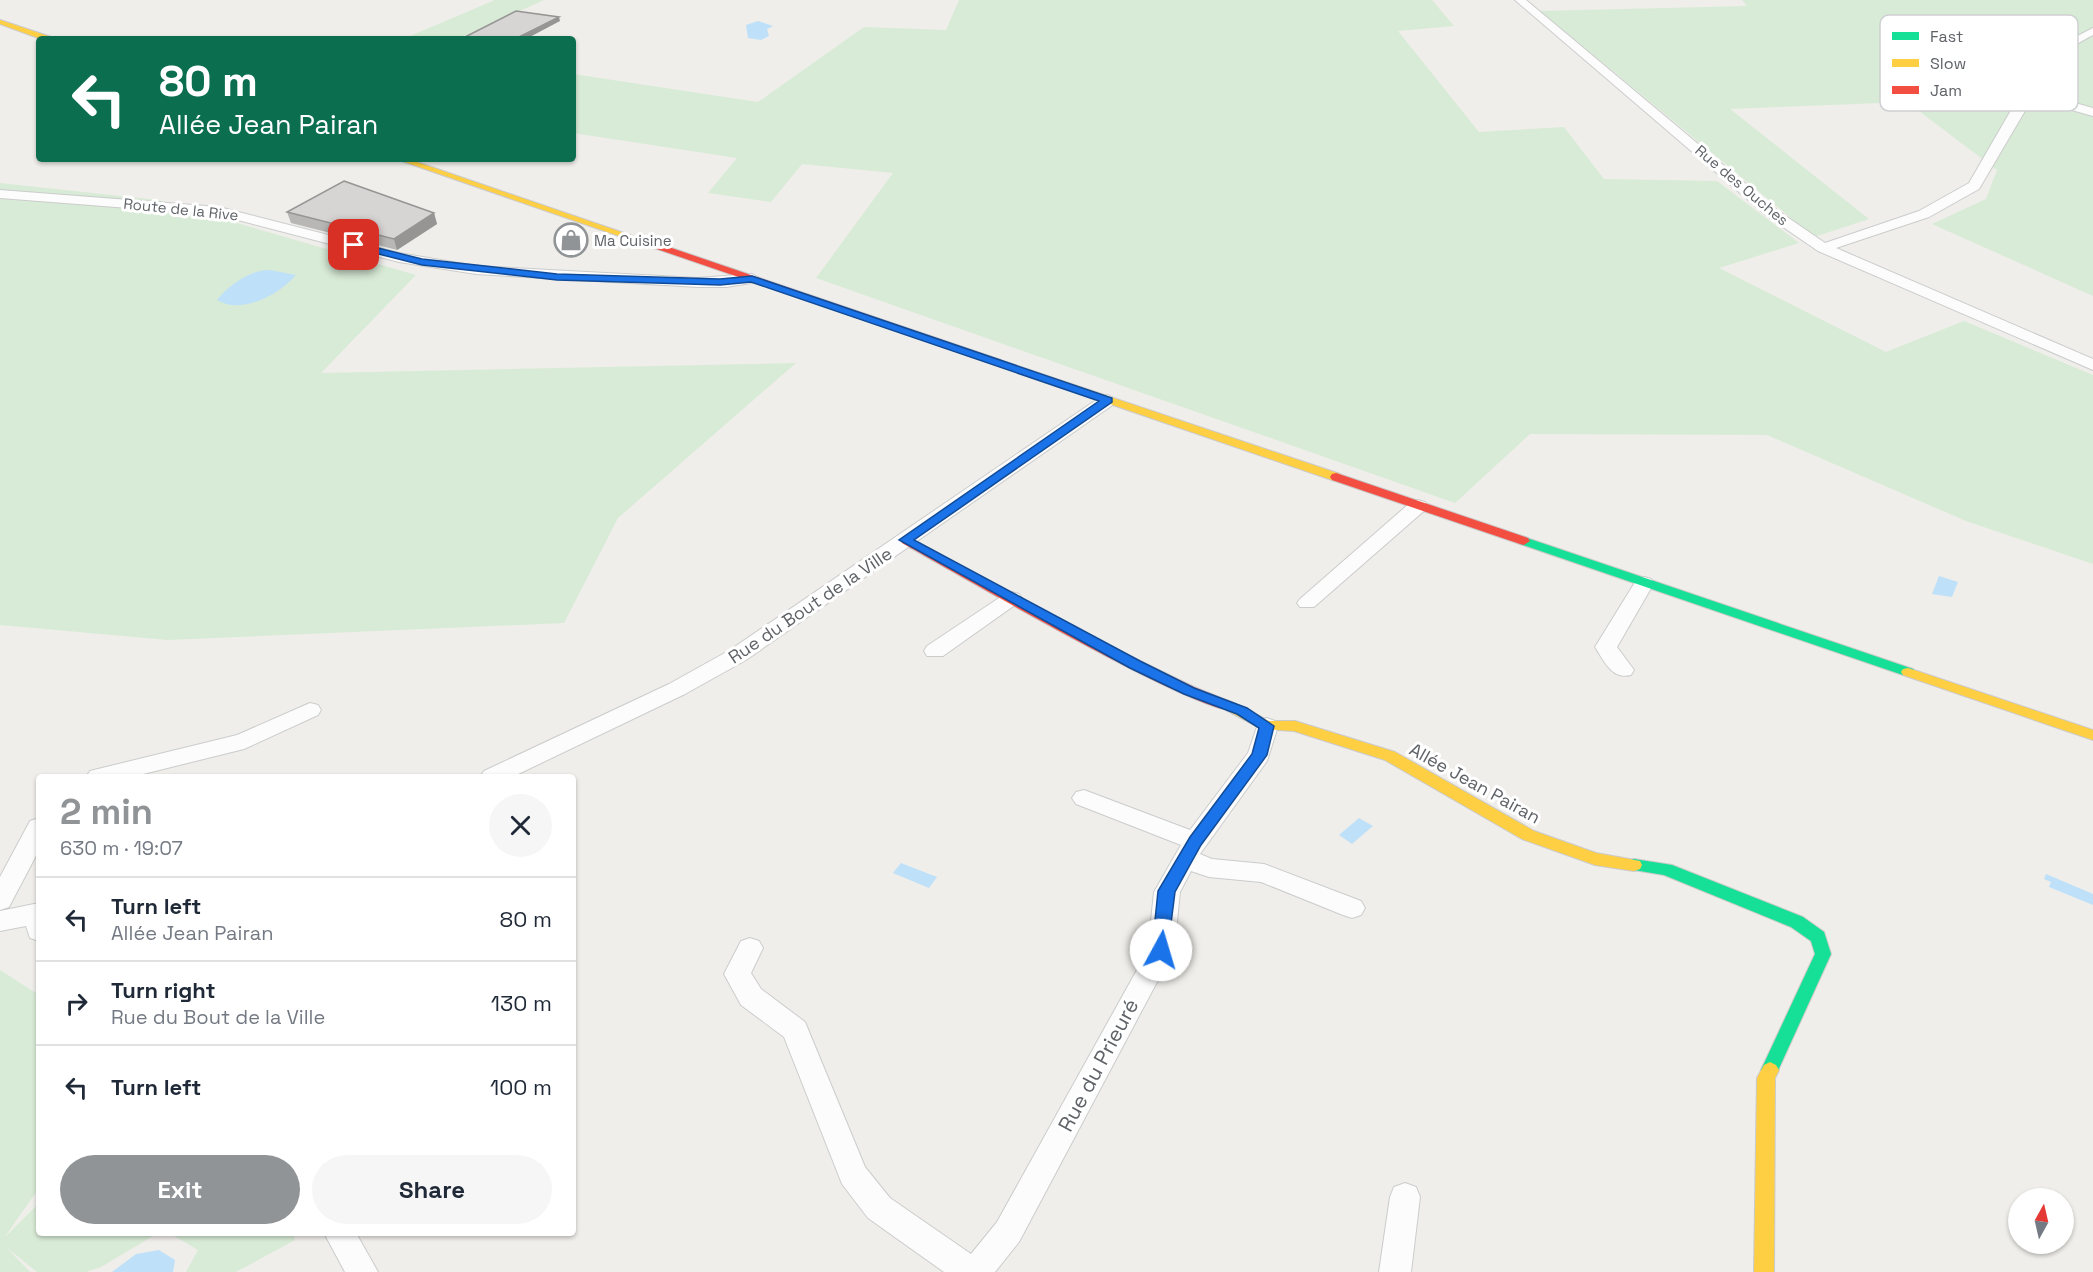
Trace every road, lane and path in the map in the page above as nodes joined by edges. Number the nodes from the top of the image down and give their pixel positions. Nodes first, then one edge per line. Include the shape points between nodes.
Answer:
1 (1520, 0) edge
2 (0, 22) edge
3 (2093, 31) edge
4 (40, 36) edge
5 (2078, 40) edge
6 (2078, 108) edge
7 (2019, 111) edge
8 (2093, 112) edge
9 (409, 162) edge
10 (0, 194) edge
11 (1824, 248) junction
12 (752, 279) junction
13 (2093, 365) edge
14 (1108, 400) junction
15 (1418, 506) junction
16 (906, 540) junction
17 (1644, 583) junction
18 (1012, 598) junction
19 (1307, 603) dead end
20 (935, 651) dead end
21 (1623, 670) dead end
22 (310, 710) dead end
23 (1267, 726) junction
24 (2093, 735) edge
25 (110, 774) edge
26 (498, 774) edge
27 (1084, 798) dead end
28 (36, 833) edge
29 (1189, 850) junction
30 (0, 900) edge
31 (1352, 908) dead end
32 (36, 919) edge
33 (0, 921) edge
34 (750, 948) dead end
35 (1405, 1197) dead end
36 (341, 1236) edge
37 (362, 1272) edge
38 (970, 1272) edge
39 (976, 1272) edge
40 (1395, 1272) edge
41 (1764, 1272) edge

1 - 11 street, Rue des Ouches via 1772,213
2 - 4 main road
3 - 5 street
6 - 8 street
7 - 11 street via 1974,186 1924,214
9 - 12 main road
10 - 12 street, Route de la Rive via 219,211 422,262 483,270 557,277 720,282
11 - 13 street, Rue des Ouches
12 - 14 main road
14 - 15 main road
14 - 16 street, Rue du Bout de la Ville
15 - 17 main road
15 - 19 street
16 - 18 main road, Allée Jean Pairan
16 - 26 street, Rue du Bout de la Ville via 738,655
17 - 21 street via 1606,647
17 - 24 main road
18 - 20 street
18 - 23 main road, Allée Jean Pairan via 1135,665 1242,711
22 - 25 street via 244,741
23 - 29 street, Rue du Prieuré via 1259,755
23 - 41 main road, Allée Jean Pairan via 1295,726 1390,756 1528,835 1595,859 1666,869 1797,922 1818,937 1823,954 1767,1078
27 - 29 street
28 - 30 street
29 - 31 street via 1209,868 1264,873
29 - 39 street, Rue du Prieuré via 1167,891 1161,950 1008,1232
32 - 33 street
34 - 38 street via 737,974 751,997 795,1030 853,1175 879,1208
35 - 40 street
36 - 37 street

